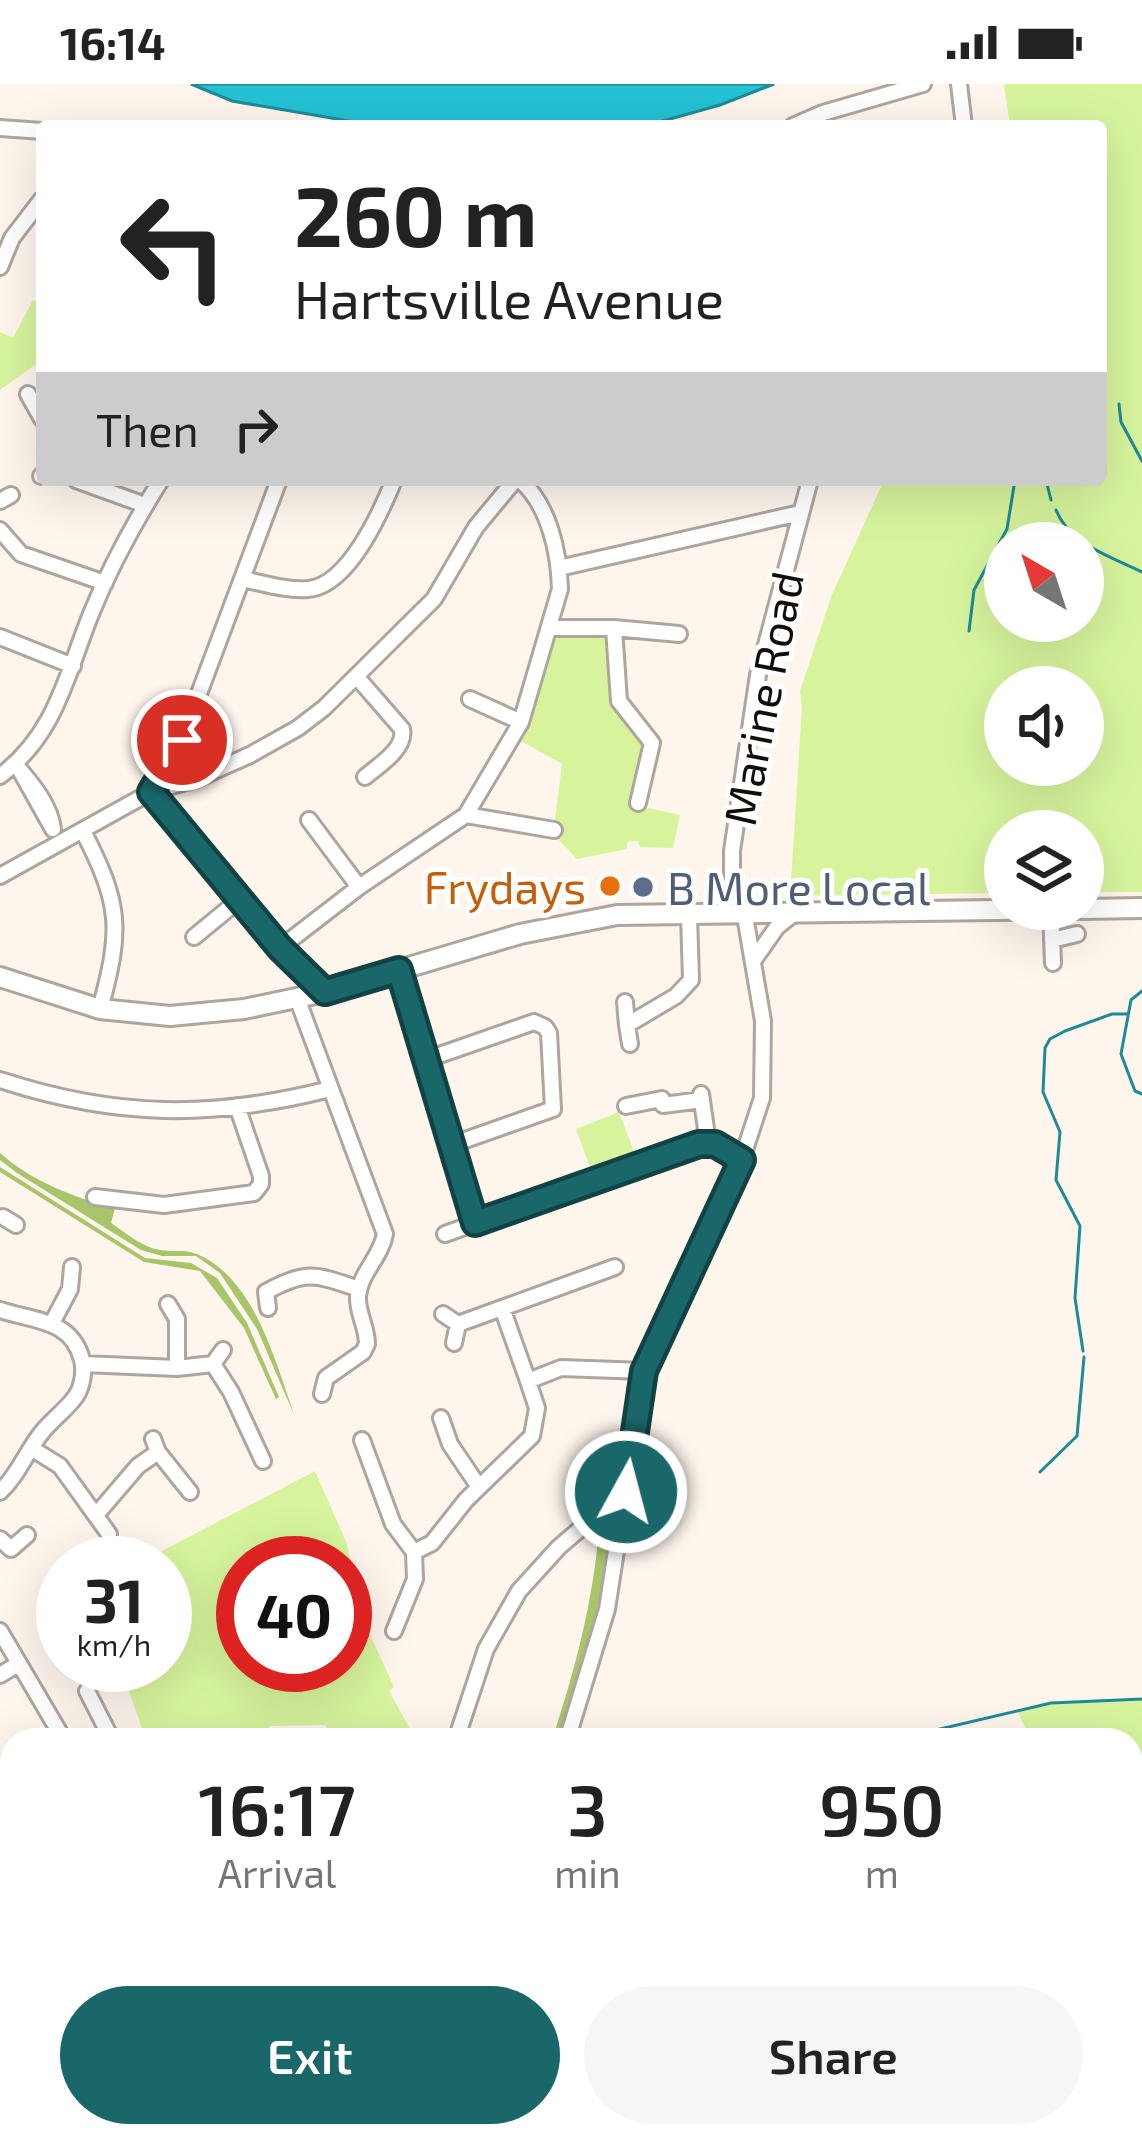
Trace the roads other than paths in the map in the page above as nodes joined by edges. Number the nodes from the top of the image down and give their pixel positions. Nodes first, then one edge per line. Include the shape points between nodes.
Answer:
1 (923, 84) edge
2 (959, 84) edge
3 (825, 119) edge
4 (963, 120) edge
5 (0, 128) edge
6 (36, 131) edge
7 (36, 205) edge
8 (6, 236) edge
9 (0, 267) edge
10 (28, 394) dead end
11 (36, 408) edge
12 (92, 486) edge
13 (158, 486) edge
14 (277, 486) edge
15 (391, 486) edge
16 (512, 486) edge
17 (522, 486) edge
18 (808, 486) edge
19 (146, 506) junction
20 (800, 513) junction
21 (0, 530) edge
22 (560, 568) junction
23 (242, 579) junction
24 (104, 584) junction
25 (551, 628) junction
26 (614, 628) junction
27 (680, 634) dead end
28 (0, 637) edge
29 (73, 667) junction
30 (356, 676) junction
31 (470, 699) dead end
32 (521, 722) junction
33 (18, 768) junction
34 (371, 775) dead end
35 (0, 776) edge
36 (151, 792) junction
37 (638, 803) dead end
38 (466, 815) junction
39 (309, 820) dead end
40 (554, 830) dead end
41 (83, 831) junction
42 (56, 836) junction
43 (0, 876) edge
44 (359, 887) junction
45 (734, 887) junction
46 (239, 900) junction
47 (1142, 908) edge
48 (1104, 909) edge
49 (984, 911) edge
50 (696, 915) junction
51 (792, 915) junction
52 (745, 916) junction
53 (1052, 930) edge
54 (1077, 934) dead end
55 (194, 938) dead end
56 (1052, 940) junction
57 (280, 948) junction
58 (753, 962) junction
59 (1053, 964) dead end
60 (399, 970) junction
61 (0, 977) edge
62 (325, 992) junction
63 (297, 998) junction
64 (626, 1002) dead end
65 (100, 1009) junction
66 (627, 1025) junction
67 (630, 1044) dead end
68 (425, 1060) junction
69 (0, 1080) edge
70 (330, 1089) junction
71 (237, 1106) junction
72 (626, 1106) dead end
73 (708, 1142) junction
74 (451, 1145) junction
75 (742, 1160) junction
76 (95, 1197) dead end
77 (475, 1223) junction
78 (445, 1234) dead end
79 (615, 1267) dead end
80 (73, 1268) dead end
81 (359, 1289) junction
82 (262, 1293) dead end
83 (168, 1304) dead end
84 (502, 1308) junction
85 (1, 1313) edge
86 (443, 1314) dead end
87 (52, 1323) junction
88 (458, 1324) junction
89 (454, 1343) dead end
90 (224, 1350) dead end
91 (83, 1364) junction
92 (213, 1364) junction
93 (177, 1367) junction
94 (644, 1371) junction
95 (527, 1381) junction
96 (322, 1394) dead end
97 (441, 1418) dead end
98 (362, 1440) dead end
99 (32, 1448) junction
100 (263, 1461) dead end
101 (194, 1467) dead end
102 (181, 1478) junction
103 (479, 1487) junction
104 (0, 1492) edge
105 (190, 1492) dead end
106 (96, 1515) junction
107 (621, 1524) junction
108 (110, 1534) dead end
109 (27, 1535) dead end
110 (0, 1539) edge
111 (414, 1552) junction
112 (394, 1630) dead end
113 (0, 1631) edge
114 (18, 1664) junction
115 (0, 1676) edge
116 (88, 1692) edge
117 (57, 1728) edge
118 (106, 1728) edge
119 (460, 1728) edge
120 (571, 1728) edge

1 - 3 street
2 - 4 street
5 - 6 street
7 - 8 street
8 - 9 street
10 - 11 street
12 - 19 street
13 - 19 street
14 - 23 street
15 - 23 street via 367,538 321,586
16 - 30 street via 476,527 434,599
17 - 22 street via 544,512
18 - 20 street, Marine Road
19 - 24 street
20 - 22 street
20 - 45 street, Marine Road via 758,675 732,851
21 - 24 street via 21,554
22 - 25 street
23 - 36 street via 182,740
24 - 29 street
25 - 26 street
25 - 32 street
26 - 27 street
26 - 37 street via 619,701 652,743
28 - 29 street
29 - 33 street
30 - 34 street via 404,736
30 - 36 street via 275,742
31 - 32 street
32 - 38 street
33 - 35 street
33 - 42 street
36 - 41 street
36 - 46 street
38 - 40 street
38 - 44 street
39 - 44 street
41 - 42 street
41 - 65 street via 115,899
42 - 43 street
44 - 57 street
45 - 50 street
45 - 52 street, Marine Road
46 - 55 street
46 - 57 street
47 - 48 main road
49 - 51 main road
50 - 52 main road
50 - 60 main road via 572,922
50 - 66 street via 691,980
51 - 52 main road
51 - 58 street
52 - 58 street, Marine Road
53 - 56 street
54 - 56 street
56 - 59 street
57 - 62 street
58 - 75 street, Marine Road via 765,1074
60 - 62 main road
60 - 68 street
61 - 65 main road
62 - 63 main road
63 - 65 main road via 170,1016
63 - 70 street
64 - 66 street
66 - 67 street
68 - 74 street
68 - 74 street via 534,1022 549,1033 553,1109
69 - 71 street via 139,1111
70 - 71 street
70 - 81 street via 385,1234
71 - 76 street via 261,1176 254,1193 164,1205
72 - 73 street via 701,1096
73 - 75 street
73 - 77 street
74 - 77 street
75 - 94 street, Marine Road
77 - 78 street
79 - 84 street
80 - 87 street
81 - 82 street via 314,1274
81 - 96 street via 368,1344 320,1372
83 - 93 street via 183,1314
84 - 88 street
84 - 95 street
85 - 87 street
86 - 88 street
87 - 91 street via 71,1337
88 - 89 street
90 - 92 street
91 - 93 street
91 - 99 street via 78,1394
92 - 93 street
92 - 100 street via 260,1439
94 - 95 street via 561,1367
94 - 107 street, Marine Road
95 - 103 street via 537,1408 532,1436
97 - 103 street
98 - 111 street via 393,1524
99 - 104 street
99 - 106 street via 60,1466
101 - 102 street
102 - 105 street
102 - 106 street via 155,1446
103 - 111 street
106 - 108 street
107 - 119 street via 581,1528 519,1591 486,1649
107 - 120 street, Marine Road via 608,1609
109 - 110 street via 11,1549
111 - 112 street via 416,1579
113 - 114 street
114 - 115 street
114 - 117 street
116 - 118 street

